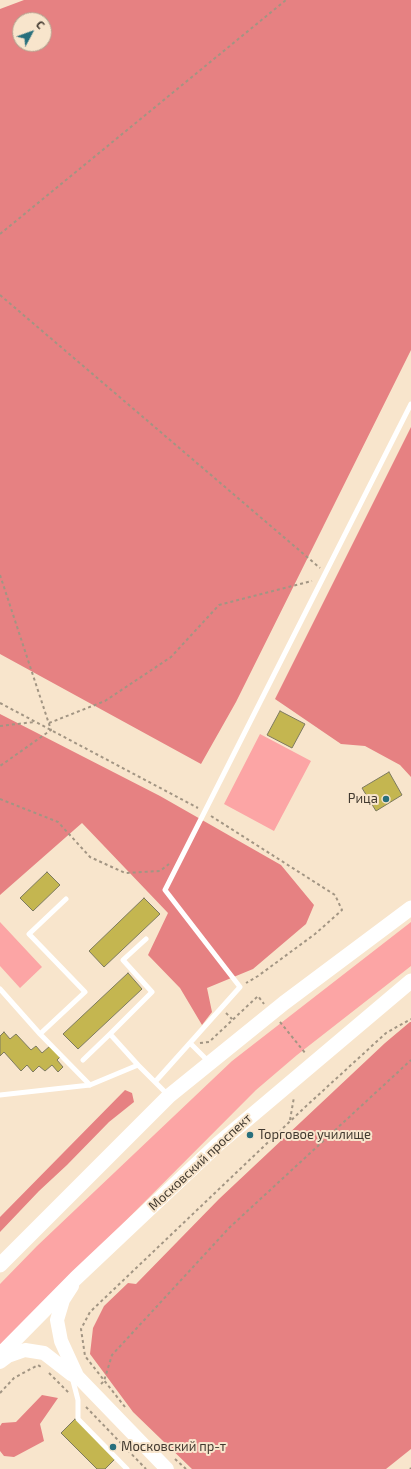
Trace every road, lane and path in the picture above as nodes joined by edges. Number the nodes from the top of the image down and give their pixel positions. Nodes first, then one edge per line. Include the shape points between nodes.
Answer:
1 (286, 0) edge
2 (0, 234) edge
3 (0, 295) edge
4 (411, 404) edge
5 (326, 572) junction
6 (0, 575) edge
7 (322, 579) junction
8 (0, 703) edge
9 (35, 722) junction
10 (49, 724) junction
11 (0, 726) edge
12 (51, 730) junction
13 (0, 766) edge
14 (0, 800) edge
15 (204, 811) junction
16 (184, 852) junction
17 (66, 899) dead end
18 (411, 908) edge
19 (146, 939) dead end
20 (411, 981) edge
21 (240, 987) junction
22 (0, 989) edge
23 (267, 1008) dead end
24 (411, 1019) edge
25 (277, 1020) dead end
26 (40, 1034) junction
27 (110, 1034) junction
28 (191, 1044) junction
29 (306, 1054) dead end
30 (83, 1060) dead end
31 (411, 1060) edge
32 (210, 1062) junction
33 (138, 1065) junction
34 (155, 1082) junction
35 (90, 1085) junction
36 (295, 1094) dead end
37 (0, 1095) edge
38 (169, 1096) junction
39 (290, 1121) junction
40 (0, 1266) edge
41 (76, 1278) junction
42 (0, 1355) edge
43 (0, 1362) edge
44 (43, 1369) dead end
45 (48, 1372) dead end
46 (75, 1376) junction
47 (104, 1381) junction
48 (63, 1388) dead end
49 (0, 1393) edge
50 (126, 1408) dead end
51 (171, 1464) edge
52 (128, 1469) edge
53 (186, 1469) edge

1 - 2 path
3 - 5 path
4 - 5 lane
5 - 7 lane
6 - 10 path
7 - 10 path via 219,605 170,656 105,701
7 - 15 lane
8 - 9 path
9 - 11 path
9 - 12 path
10 - 12 path
12 - 13 path
12 - 15 path
14 - 16 path via 58,822 90,857 125,873 160,871
15 - 16 lane
15 - 21 path via 335,895 342,910 315,934
16 - 21 lane via 165,890
17 - 26 lane via 30,934 84,992
18 - 32 main road
19 - 27 lane via 123,960 152,992
20 - 41 main road, Московский проспект via 218,1144
21 - 28 lane
22 - 26 lane
23 - 28 path via 258,996 209,1042
24 - 39 path via 386,1033
25 - 29 path
26 - 35 lane
27 - 30 lane
27 - 33 lane
28 - 32 lane
28 - 34 lane
31 - 47 path via 229,1228 112,1355
32 - 38 main road
33 - 34 lane
33 - 35 lane
34 - 38 lane
35 - 37 lane
36 - 39 path
38 - 40 main road
39 - 47 path via 90,1312 81,1329 85,1356
41 - 42 main road, Московский проспект
41 - 46 main road via 63,1300 57,1320 61,1341
43 - 46 main road via 25,1350 44,1353
44 - 49 path via 38,1365 14,1378
45 - 48 path
46 - 51 main road
46 - 52 lane via 78,1419
47 - 50 path
51 - 53 path

